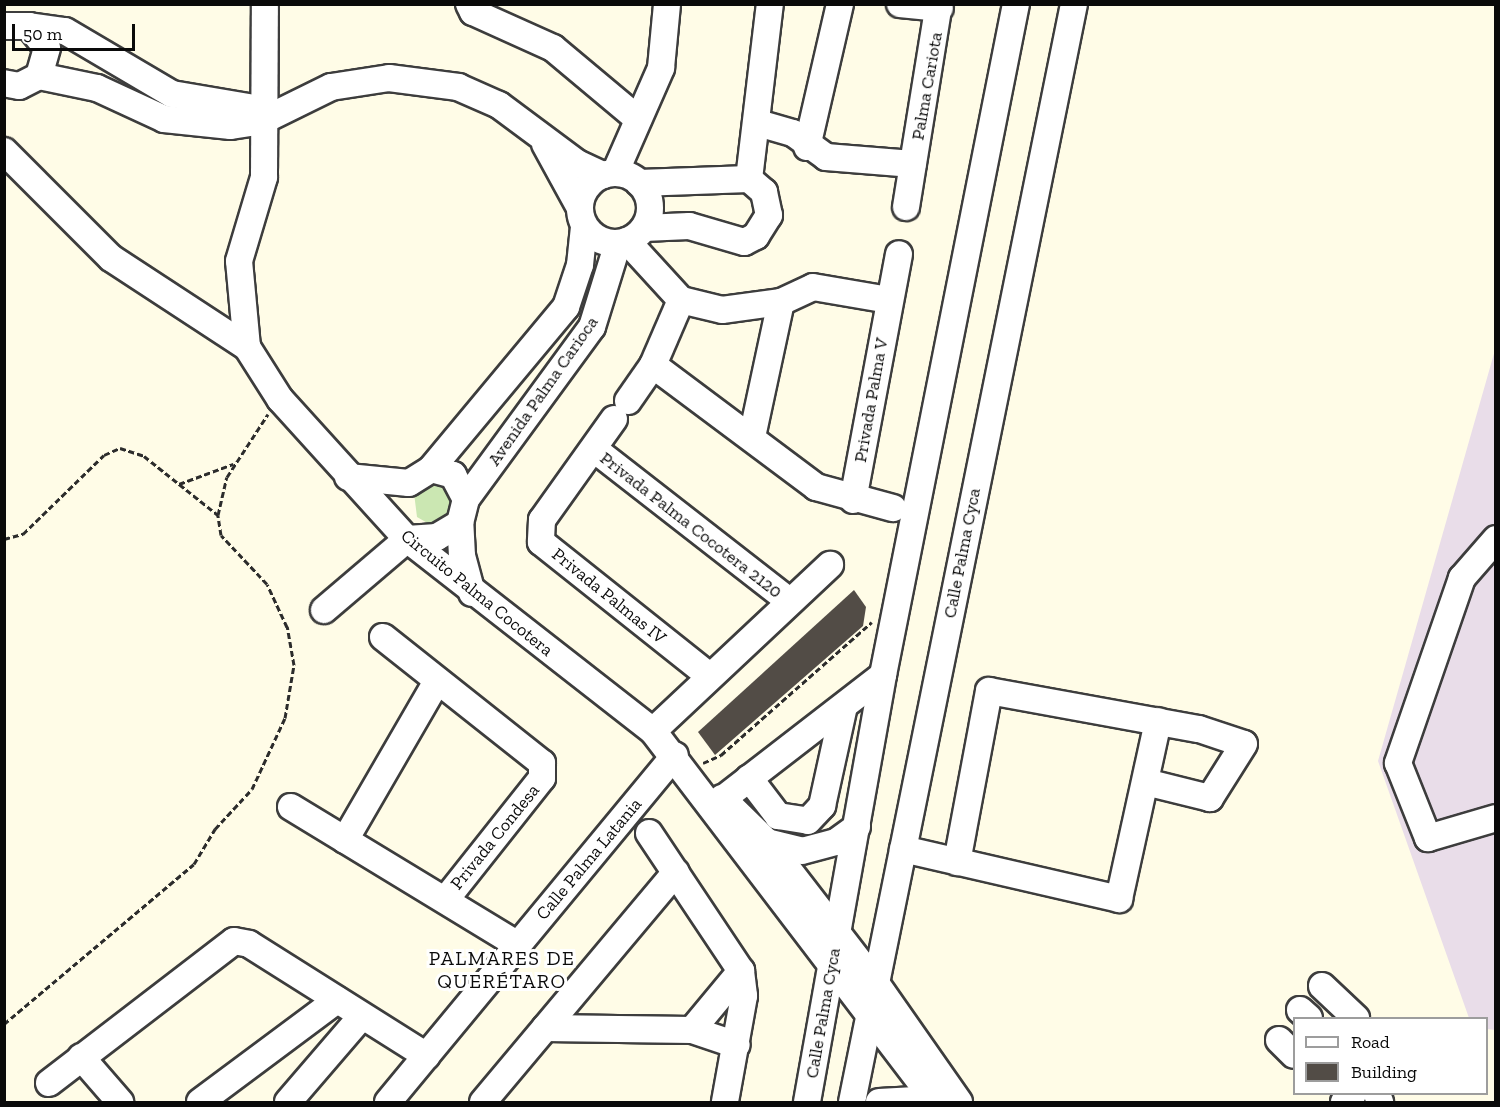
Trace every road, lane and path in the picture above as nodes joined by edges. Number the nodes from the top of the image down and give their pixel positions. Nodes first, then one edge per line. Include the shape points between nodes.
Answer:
1 (266, 4) edge
2 (469, 4) edge
3 (667, 4) edge
4 (770, 4) edge
5 (840, 4) edge
6 (900, 4) edge
7 (1016, 4) edge
8 (1074, 4) edge
9 (940, 6) edge
10 (17, 26) edge
11 (39, 76) junction
12 (4, 83) edge
13 (267, 114) junction
14 (638, 118) junction
15 (758, 123) junction
16 (539, 133) junction
17 (807, 147) junction
18 (4, 152) edge
19 (914, 164) junction
20 (750, 172) junction
21 (609, 174) junction
22 (639, 183) junction
23 (906, 207) dead end
24 (582, 216) junction
25 (631, 237) junction
26 (899, 254) dead end
27 (681, 300) junction
28 (889, 300) junction
29 (781, 302) junction
30 (247, 347) junction
31 (653, 365) junction
32 (280, 399) junction
33 (752, 437) junction
34 (594, 449) junction
35 (234, 463) junction
36 (431, 469) junction
37 (348, 477) junction
38 (409, 483) junction
39 (178, 484) junction
40 (853, 500) junction
41 (893, 508) dead end
42 (463, 511) junction
43 (218, 515) junction
44 (4, 539) edge
45 (407, 539) junction
46 (1496, 539) edge
47 (830, 566) dead end
48 (472, 593) junction
49 (789, 601) junction
50 (324, 610) dead end
51 (874, 621) dead end
52 (383, 637) dead end
53 (708, 675) junction
54 (883, 675) junction
55 (437, 681) junction
56 (844, 706) junction
57 (1158, 721) junction
58 (653, 731) junction
59 (681, 763) junction
60 (749, 778) junction
61 (1146, 782) junction
62 (719, 802) junction
63 (291, 807) dead end
64 (1496, 818) edge
65 (857, 827) junction
66 (649, 833) dead end
67 (345, 840) junction
68 (767, 842) junction
69 (903, 849) junction
70 (957, 862) junction
71 (676, 872) junction
72 (446, 898) junction
73 (838, 934) junction
74 (519, 945) junction
75 (832, 968) junction
76 (741, 971) junction
77 (873, 979) junction
78 (1322, 986) dead end
79 (337, 1000) junction
80 (867, 1012) junction
81 (362, 1016) junction
82 (1355, 1017) edge
83 (4, 1024) edge
84 (545, 1028) junction
85 (692, 1030) junction
86 (737, 1045) junction
87 (427, 1056) junction
88 (81, 1057) junction
89 (48, 1083) dead end
90 (935, 1101) edge
91 (120, 1102) edge
92 (200, 1102) edge
93 (288, 1102) edge
94 (388, 1102) edge
95 (483, 1102) edge
96 (725, 1102) edge
97 (807, 1102) edge
98 (852, 1102) edge
99 (879, 1102) edge
100 (959, 1102) edge

1 - 13 street
2 - 14 street via 472,12 553,48
3 - 14 street via 661,68
4 - 15 street
5 - 17 street
6 - 9 street, Palma Cariota
7 - 54 street, Calle Palma Cyca
8 - 69 street, Calle Palma Cyca
9 - 19 street, Palma Cariota
10 - 11 street via 47,48
10 - 13 street via 65,32 172,94
11 - 12 street via 20,86
11 - 13 street via 97,88 164,119 231,126
13 - 16 street via 331,87 388,78 458,87 499,105
13 - 30 street via 264,177 239,261
14 - 21 street
15 - 17 street, Palma Cariota via 794,133
15 - 20 street
16 - 21 street via 577,163
16 - 24 street
17 - 19 street, Palma Cariota via 826,157
18 - 30 street via 111,258
19 - 23 street, Palma Cariota
20 - 22 street
20 - 25 street via 764,192 768,208 756,236 744,242 689,226
21 - 22 street
21 - 24 street via 587,188
22 - 25 street via 650,213
24 - 25 street via 593,236
24 - 36 street, Avenida Palma Carioca via 566,307
25 - 27 street via 654,275
25 - 42 street, Avenida Palma Carioca via 592,327
26 - 28 street, Privada Palma V
27 - 29 street via 741,311
27 - 31 street
28 - 29 street via 813,286
28 - 40 street, Privada Palma V
29 - 33 street
30 - 32 street, Circuito Palma Cocotera
31 - 33 street
31 - 34 street, Privada Palmas IV
32 - 35 path
32 - 37 street, Circuito Palma Cocotera
33 - 40 street via 816,487
34 - 49 street, Privada Palma Cocotera 2120
34 - 53 street, Privada Palmas IV via 542,520 541,542
35 - 39 path
35 - 43 path
36 - 38 street, Avenida Palma Carioca
36 - 42 street via 453,475
37 - 38 street
37 - 45 street, Circuito Palma Cocotera
38 - 45 street via 400,513
39 - 43 path
39 - 44 path via 144,456 120,448 104,455 23,534
40 - 41 street
42 - 45 street, Avenida Palma Carioca via 437,537
42 - 48 street
43 - 83 path via 222,535 267,584 287,627 294,665 285,718 252,789 215,829 195,864
45 - 48 street, Circuito Palma Cocotera
45 - 50 street
46 - 64 street via 1462,578 1398,763 1428,838
47 - 49 street
48 - 58 street, Circuito Palma Cocotera
49 - 53 street
51 - 59 path via 721,755
52 - 55 street, Privada Condesa
53 - 58 street
54 - 56 street
54 - 65 street, Calle Palma Cyca
55 - 67 street
55 - 72 street, Privada Condesa via 542,763 544,771
56 - 60 street
56 - 60 street via 822,806 808,821 778,816
57 - 61 street
57 - 61 street via 1243,741 1245,748 1210,798
57 - 70 street via 989,691
58 - 59 street, Circuito Palma Cocotera
59 - 62 street, Circuito Palma Cocotera
59 - 74 street, Calle Palma Latania
60 - 62 street
61 - 70 street via 1119,899
62 - 68 street, Circuito Palma Cocotera
62 - 75 street, Circuito Palma Cocotera via 752,867
63 - 67 street, Privada Condesa
65 - 68 street via 836,842 802,851
65 - 73 street, Calle Palma Cyca
66 - 71 street
67 - 72 street, Privada Condesa
68 - 73 street, Circuito Palma Cocotera
69 - 70 street
69 - 77 street, Calle Palma Cyca
71 - 76 street
71 - 84 street
72 - 74 street, Privada Condesa
73 - 75 street, Calle Palma Cyca
73 - 77 street, Circuito Palma Cocotera
74 - 87 street, Calle Palma Latania
75 - 80 street, Circuito Palma Cocotera
75 - 97 street, Calle Palma Cyca
76 - 85 street
76 - 86 street
77 - 80 street, Calle Palma Cyca
77 - 100 street, Circuito Palma Cocotera
78 - 82 street
79 - 81 street
79 - 88 street via 249,944 234,942
79 - 92 street
80 - 90 street, Circuito Palma Cocotera
80 - 98 street, Calle Palma Cyca
81 - 87 street
81 - 93 street
84 - 85 street
84 - 95 street
85 - 86 street
86 - 96 street
87 - 94 street, Calle Palma Latania
88 - 89 street
88 - 91 street
90 - 99 street

